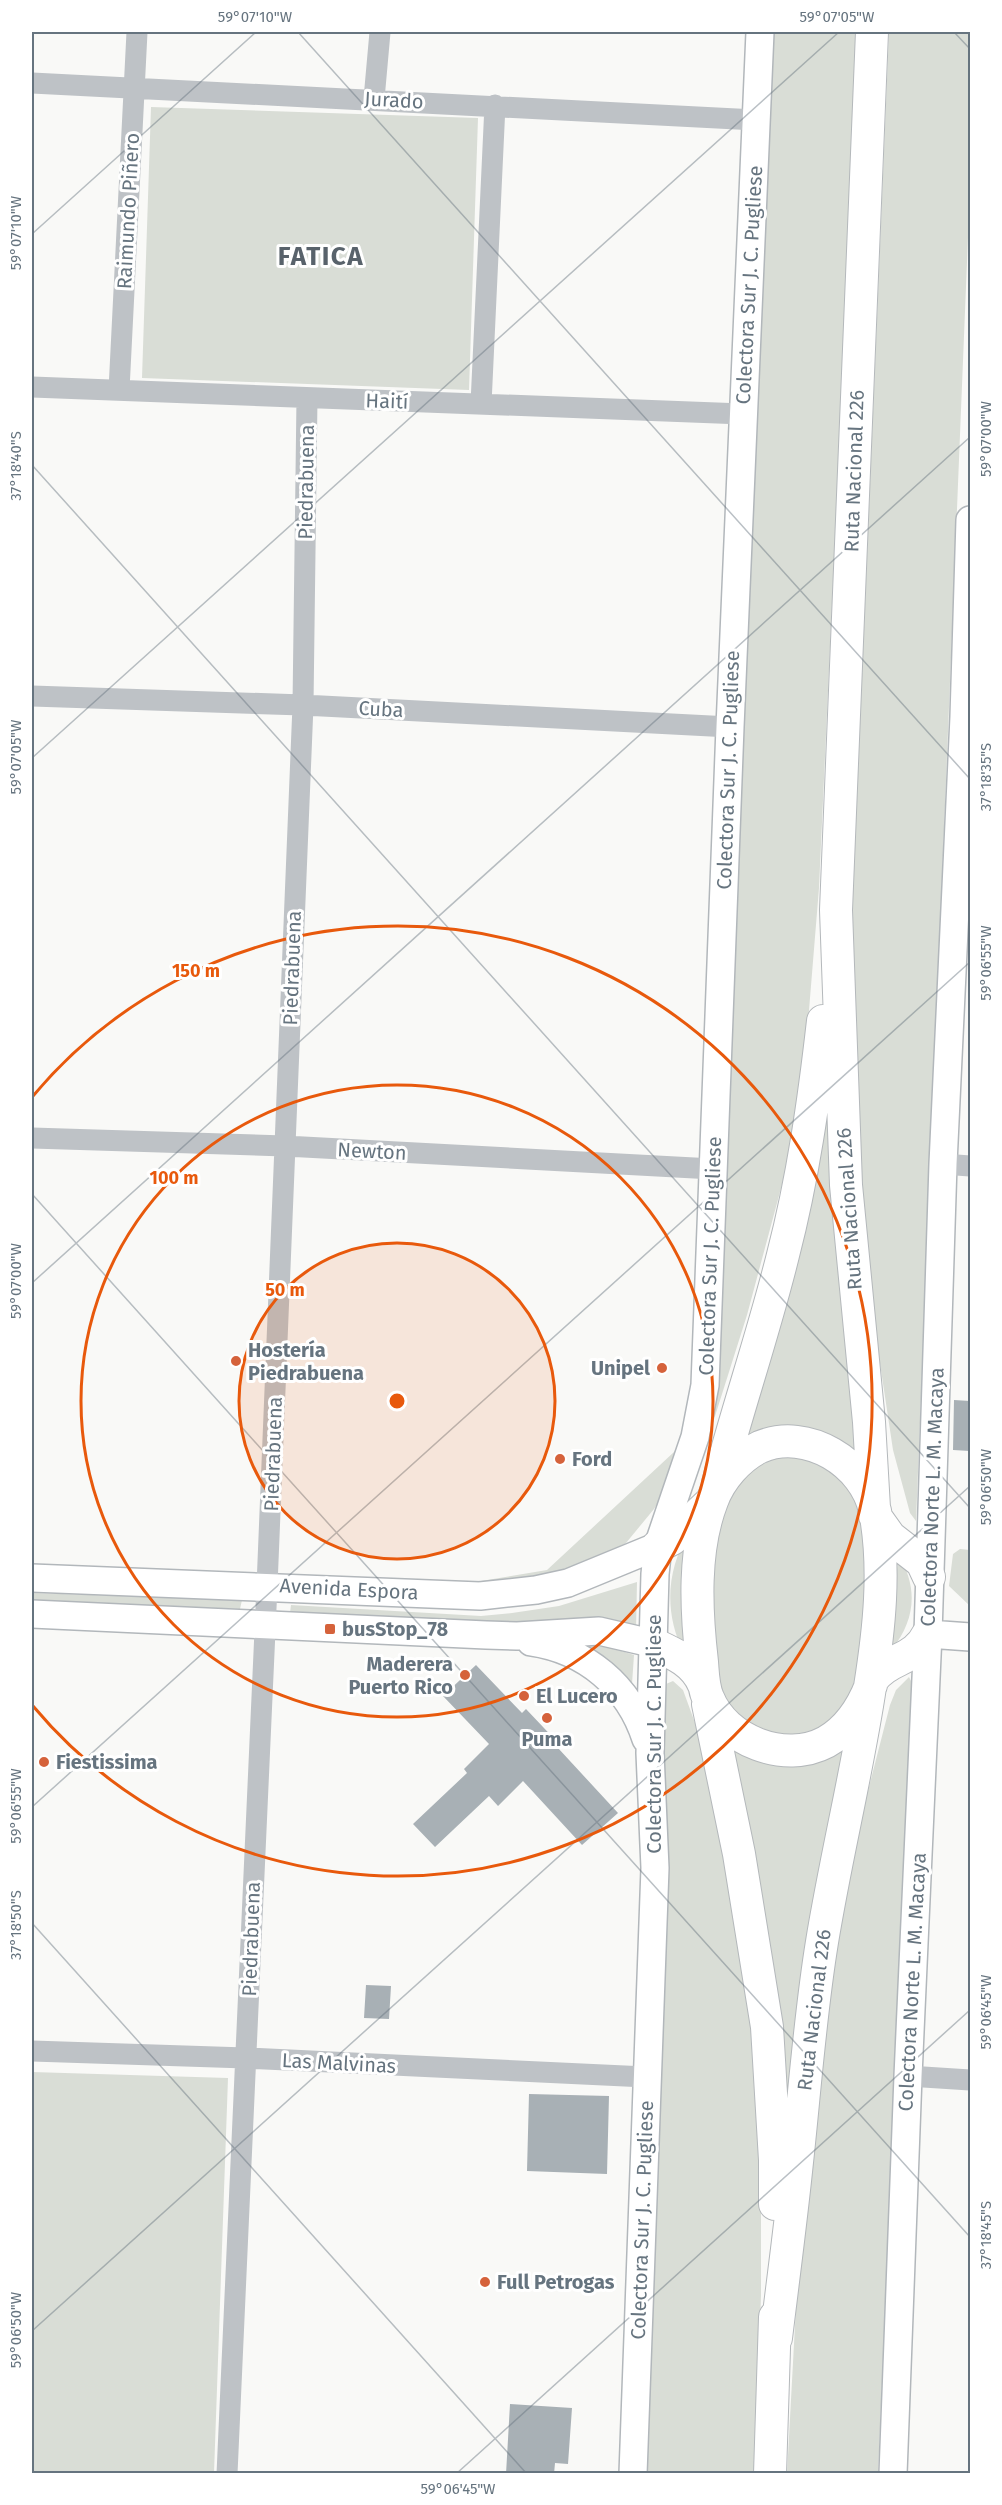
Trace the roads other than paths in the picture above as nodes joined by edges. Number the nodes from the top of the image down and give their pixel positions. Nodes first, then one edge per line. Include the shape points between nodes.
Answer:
1 (137, 32) edge
2 (380, 32) edge
3 (760, 32) edge
4 (872, 32) edge
5 (32, 83) edge
6 (134, 88) junction
7 (374, 99) junction
8 (495, 105) junction
9 (756, 120) junction
10 (32, 387) edge
11 (119, 390) junction
12 (307, 398) junction
13 (481, 404) junction
14 (743, 414) junction
15 (970, 520) edge
16 (32, 696) edge
17 (303, 705) junction
18 (967, 717) edge
19 (730, 728) junction
20 (836, 910) junction
21 (32, 1138) edge
22 (285, 1146) junction
23 (943, 1164) junction
24 (970, 1166) edge
25 (713, 1169) junction
26 (713, 1497) junction
27 (875, 1512) junction
28 (658, 1546) junction
29 (929, 1577) junction
30 (32, 1578) edge
31 (267, 1586) junction
32 (32, 1614) edge
33 (265, 1626) junction
34 (928, 1634) junction
35 (486, 1635) junction
36 (970, 1637) edge
37 (651, 1643) junction
38 (871, 1682) junction
39 (706, 1691) junction
40 (650, 1753) junction
41 (32, 2051) edge
42 (246, 2058) junction
43 (908, 2076) junction
44 (646, 2077) junction
45 (970, 2080) edge
46 (776, 2338) junction
47 (227, 2474) edge
48 (633, 2474) edge
49 (770, 2474) edge
50 (893, 2474) edge

1 - 6 street, Raimundo Piñero
2 - 7 street
3 - 9 main road, Colectora Sur J. C. Pugliese
4 - 20 highway, Ruta Nacional 226
5 - 6 street, Jurado
6 - 7 street, Jurado
6 - 11 street, Raimundo Piñero
7 - 8 street, Jurado
8 - 9 street, Jurado
8 - 13 street
9 - 14 main road, Colectora Sur J. C. Pugliese
10 - 11 street, Haití
11 - 12 street, Haití
12 - 13 street, Haití
12 - 17 street, Piedrabuena
13 - 14 street, Haití
14 - 19 main road, Colectora Sur J. C. Pugliese
15 - 18 main road, Colectora Norte L. M. Macaya
16 - 17 street, Cuba
17 - 19 street, Cuba
17 - 22 street, Piedrabuena
18 - 23 main road, Colectora Norte L. M. Macaya
19 - 25 main road, Colectora Sur J. C. Pugliese
20 - 26 highway, Ruta Nacional 226 via 815,1097 795,1206 771,1303
20 - 27 highway, Ruta Nacional 226 via 846,1185
21 - 22 street, Newton
22 - 25 street, Newton
22 - 31 street, Piedrabuena
23 - 24 street
23 - 29 main road, Colectora Norte L. M. Macaya
25 - 28 main road, Colectora Sur J. C. Pugliese via 705,1385 695,1437
26 - 27 highway, Ruta Nacional 226 via 732,1468 752,1452 774,1443 799,1442 822,1448 845,1462 864,1484
26 - 28 highway via 672,1539
26 - 39 highway, Ruta Nacional 226 via 702,1542 698,1592
27 - 29 highway via 890,1537 922,1562
27 - 38 highway, Ruta Nacional 226 via 880,1608
28 - 31 main road, Avenida Espora via 568,1583 480,1596
28 - 37 main road, Colectora Sur J. C. Pugliese
29 - 34 main road, Colectora Norte L. M. Macaya
30 - 31 main road, Avenida Espora
31 - 33 street, Piedrabuena
32 - 33 main road, Avenida Espora
33 - 35 main road, Avenida Espora
33 - 42 street, Piedrabuena
34 - 36 main road
34 - 38 highway via 914,1653 886,1666
34 - 43 main road, Colectora Norte L. M. Macaya
35 - 37 main road, Avenida Espora via 599,1631
35 - 40 main road via 561,1648 590,1663 629,1702
37 - 39 highway via 690,1664
37 - 40 main road, Colectora Sur J. C. Pugliese
38 - 39 highway, Ruta Nacional 226 via 857,1715 846,1727 824,1743 799,1750 769,1748 739,1736 724,1722
38 - 46 highway, Ruta Nacional 226 via 812,2002
39 - 46 highway, Ruta Nacional 226 via 739,1854 767,2026 775,2160
40 - 44 main road, Colectora Sur J. C. Pugliese via 655,1868
41 - 42 street, Las Malvinas
42 - 44 street, Las Malvinas
42 - 47 street, Piedrabuena
43 - 45 street
43 - 50 main road, Colectora Norte L. M. Macaya
44 - 48 main road, Colectora Sur J. C. Pugliese
46 - 49 highway, Ruta Nacional 226

